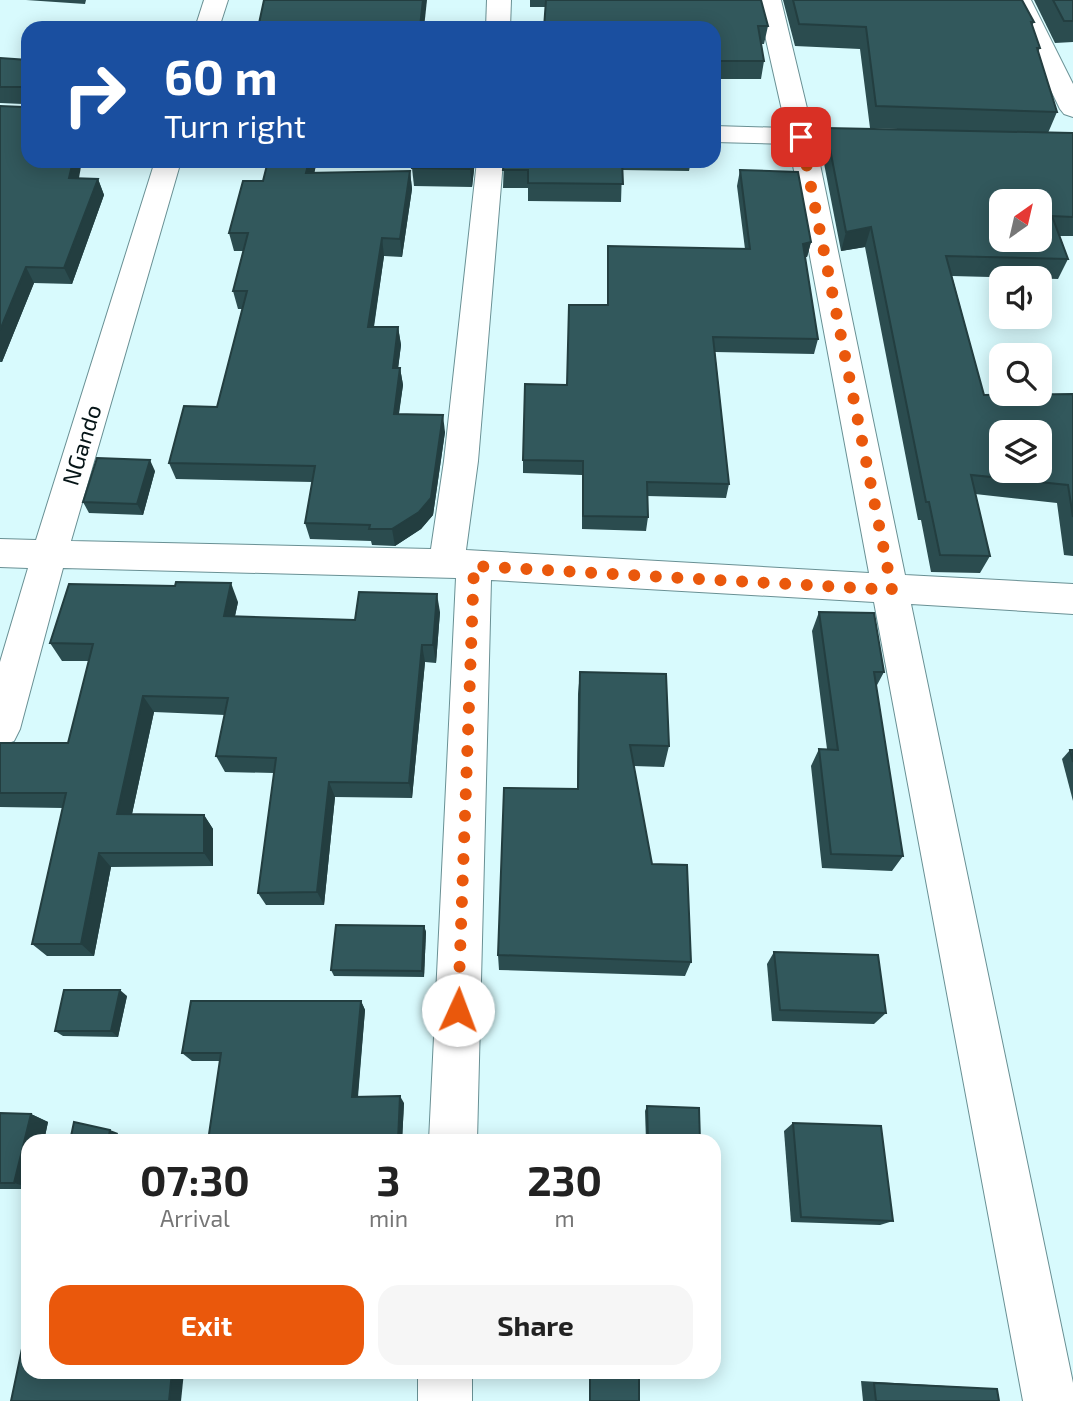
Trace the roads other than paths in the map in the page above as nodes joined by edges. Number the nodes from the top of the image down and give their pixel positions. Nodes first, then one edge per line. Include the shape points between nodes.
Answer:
1 (216, 0) edge
2 (499, 0) edge
3 (769, 0) edge
4 (1019, 0) edge
5 (209, 21) edge
6 (498, 21) edge
7 (1073, 109) edge
8 (721, 134) edge
9 (801, 137) junction
10 (842, 138) edge
11 (166, 168) edge
12 (489, 168) edge
13 (50, 552) junction
14 (0, 553) edge
15 (461, 565) junction
16 (892, 590) junction
17 (1073, 599) edge
18 (0, 729) edge
19 (453, 1134) edge
20 (446, 1379) edge
21 (444, 1401) edge
22 (1050, 1401) edge

1 - 5 street
2 - 6 street
3 - 9 street
4 - 7 street
8 - 9 street
9 - 10 street
9 - 16 street
11 - 13 street, NGando
12 - 15 street via 461,461
13 - 14 street
13 - 15 street
13 - 18 street, NGando
15 - 16 street
15 - 19 street
16 - 17 street
16 - 22 street
20 - 21 street

